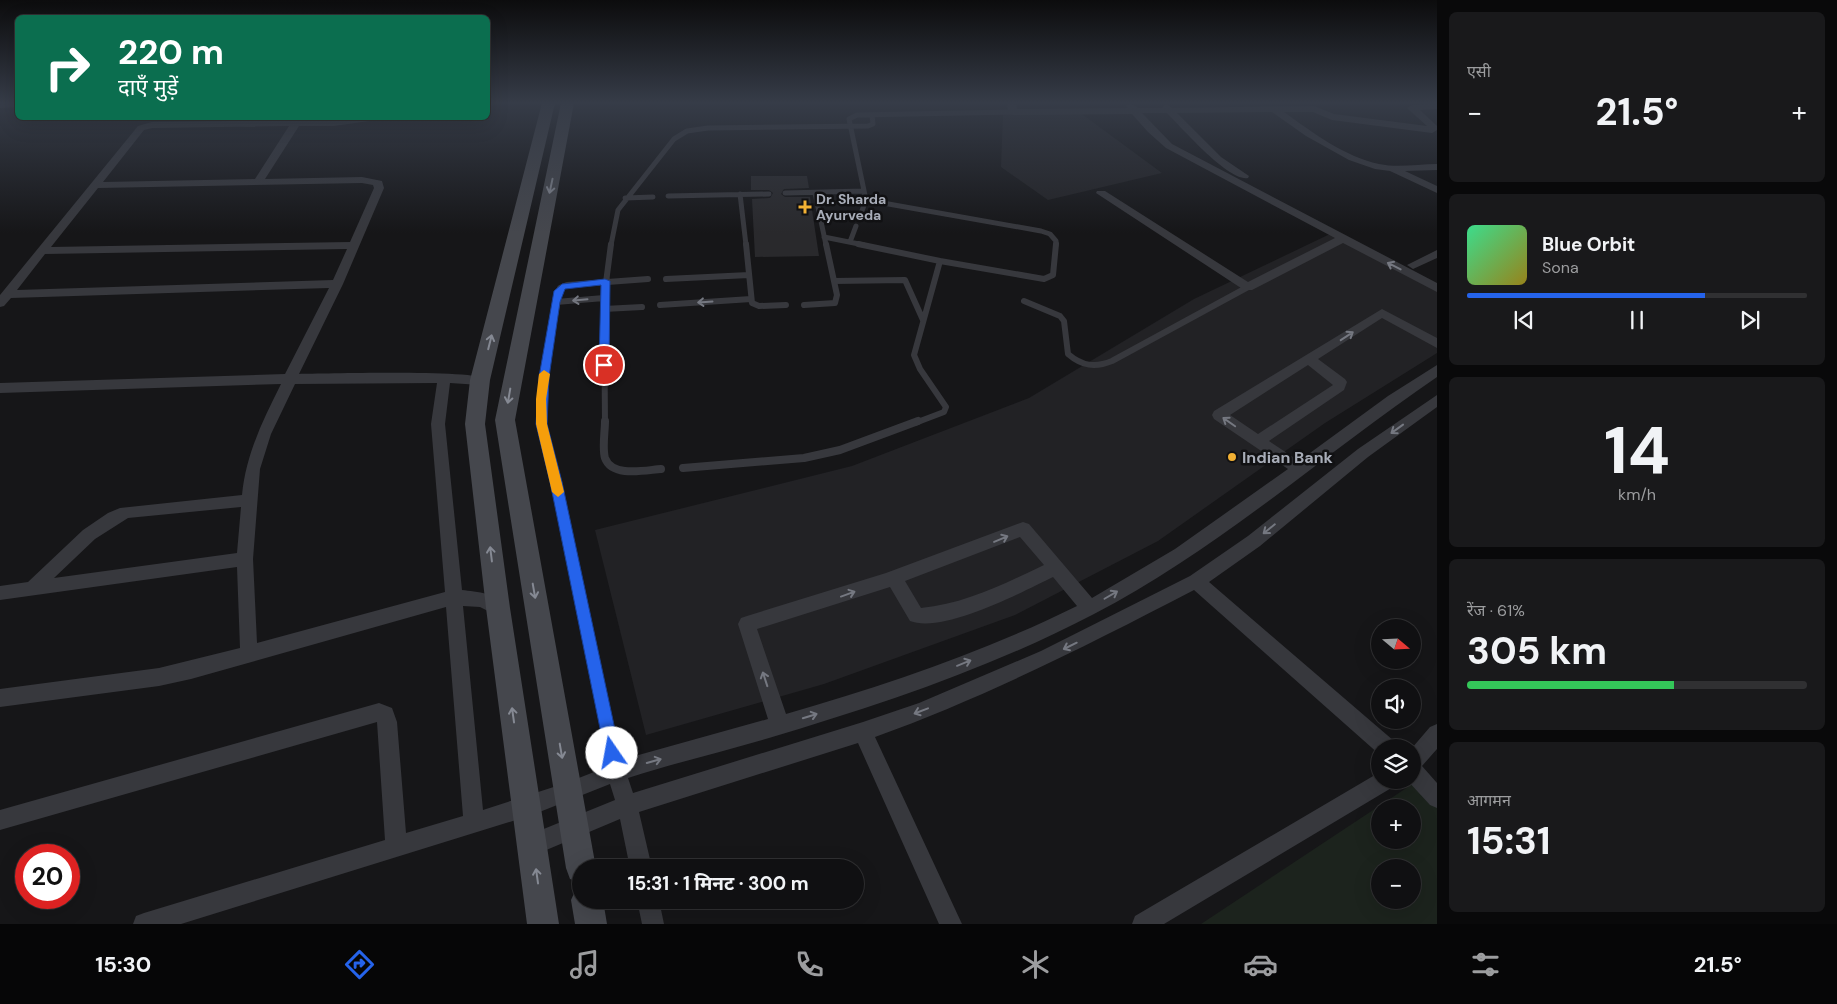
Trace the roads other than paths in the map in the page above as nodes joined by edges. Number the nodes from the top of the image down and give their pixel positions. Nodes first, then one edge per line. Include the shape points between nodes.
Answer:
1 (126, 146) edge
2 (287, 146) edge
3 (538, 146) edge
4 (559, 146) edge
5 (668, 146) edge
6 (854, 146) edge
7 (1169, 146) edge
8 (1205, 146) edge
9 (1331, 146) edge
10 (1437, 167) edge
11 (1391, 168) junction
12 (264, 182) junction
13 (96, 185) junction
14 (1437, 190) edge
15 (864, 191) junction
16 (785, 193) dead end
17 (815, 193) junction
18 (1101, 193) dead end
19 (740, 194) junction
20 (769, 194) dead end
21 (668, 196) dead end
22 (653, 197) dead end
23 (625, 198) junction
24 (866, 200) junction
25 (860, 216) dead end
26 (856, 226) dead end
27 (824, 237) junction
28 (1342, 240) junction
29 (850, 242) junction
30 (355, 245) junction
31 (42, 251) junction
32 (1437, 254) edge
33 (940, 261) junction
34 (1413, 265) junction
35 (749, 275) junction
36 (648, 279) dead end
37 (666, 279) dead end
38 (1436, 279) edge
39 (605, 281) junction
40 (834, 281) junction
41 (337, 284) junction
42 (1248, 287) junction
43 (4, 298) edge
44 (604, 298) junction
45 (751, 299) junction
46 (1024, 301) dead end
47 (556, 302) junction
48 (660, 305) dead end
49 (786, 305) dead end
50 (804, 305) dead end
51 (642, 307) dead end
52 (604, 309) junction
53 (923, 320) junction
54 (1437, 344) edge
55 (1309, 359) junction
56 (1437, 370) edge
57 (444, 378) junction
58 (290, 379) junction
59 (480, 380) junction
60 (0, 388) edge
61 (1437, 400) edge
62 (1257, 442) junction
63 (682, 468) dead end
64 (1299, 468) junction
65 (661, 469) dead end
66 (249, 500) junction
67 (246, 559) junction
68 (1055, 568) junction
69 (894, 578) junction
70 (1196, 581) junction
71 (32, 588) junction
72 (0, 593) edge
73 (452, 597) junction
74 (498, 608) junction
75 (1090, 608) junction
76 (249, 655) junction
77 (0, 698) edge
78 (780, 725) junction
79 (863, 732) junction
80 (1437, 734) edge
81 (1377, 739) edge
82 (1421, 752) edge
83 (616, 772) junction
84 (1421, 780) edge
85 (1371, 789) edge
86 (568, 792) junction
87 (1437, 798) edge
88 (628, 805) junction
89 (526, 807) junction
90 (0, 820) edge
91 (474, 823) junction
92 (574, 826) junction
93 (532, 845) junction
94 (396, 847) junction
95 (580, 859) edge
96 (639, 859) edge
97 (588, 909) edge
98 (650, 909) edge
99 (144, 924) edge
100 (544, 924) edge
101 (591, 924) edge
102 (653, 924) edge
103 (951, 924) edge
104 (1143, 924) edge

1 - 13 street
2 - 12 street
59 -> 3 main road
4 -> 86 main road via 504,420
5 - 23 lane
6 - 15 lane
7 - 28 street
8 - 34 street via 1237,172
9 - 11 street via 1367,164
10 - 11 street
11 - 14 street
12 - 13 street
12 - 30 street via 362,180 378,183 380,188
13 - 31 street
15 - 17 lane
15 - 24 lane
16 - 17 lane
17 - 27 lane
18 - 42 street
19 - 20 lane
19 - 21 lane
19 - 35 lane
22 - 23 lane
23 - 39 lane via 614,222
24 - 25 lane
24 - 33 lane via 1042,232 1050,234 1056,241 1052,275 1044,279
26 - 29 lane
27 - 29 lane
27 - 40 lane
38 -> 28 street
28 - 42 street
29 - 33 lane
30 - 31 street
30 - 41 street
31 - 43 street
32 - 34 street
33 - 53 lane
34 - 38 street
35 - 37 lane
35 - 45 lane
36 - 39 lane
39 - 44 lane
39 - 47 lane via 562,286
40 - 50 lane via 835,302
40 - 53 lane via 902,279
41 - 43 street
41 - 58 street
42 - 46 lane via 1112,361 1096,365 1081,364 1068,354 1064,321 1060,316
44 -> 47 lane
44 - 52 lane
45 -> 48 lane
45 - 49 lane via 754,305 759,306
47 - 83 lane via 541,399 542,424
51 - 52 lane
52 - 65 lane via 605,458 617,470
53 - 63 lane via 916,361 942,398 946,406 944,412 840,450 804,458
55 -> 54 street via 1382,313
55 - 62 street via 1335,377 1340,382 1339,387
62 -> 55 street via 1219,415
56 - 64 street
57 - 58 street
57 - 59 street
57 - 73 street via 438,424
58 - 60 street
58 - 66 street via 264,434 252,469
74 -> 59 main road via 475,424
61 -> 70 street via 1254,541
62 - 64 street
75 -> 64 street via 1229,522
66 - 67 street
66 - 71 street via 116,515
67 - 71 street
67 - 76 street
69 -> 68 street via 1023,529
68 - 69 street via 980,602 916,616
68 - 75 street
78 -> 69 street via 747,624
70 -> 79 street via 1047,657
70 - 81 street
71 - 72 street
73 - 74 street via 482,600
73 - 76 street
73 - 91 street
89 -> 74 main road
78 -> 75 street via 958,666
76 - 77 street via 159,677
83 -> 78 street
79 - 88 street
79 - 103 street
80 - 82 street
83 - 86 street
83 - 88 street
84 - 87 street
85 - 104 street
86 - 89 street
86 - 92 main road
88 - 92 street
88 - 96 street
89 - 91 street
89 - 93 main road
90 - 94 street via 379,712 388,722
91 - 94 street
92 - 93 street
92 - 95 main road
100 -> 93 main road
94 - 99 street
97 - 101 main road
98 - 102 street

